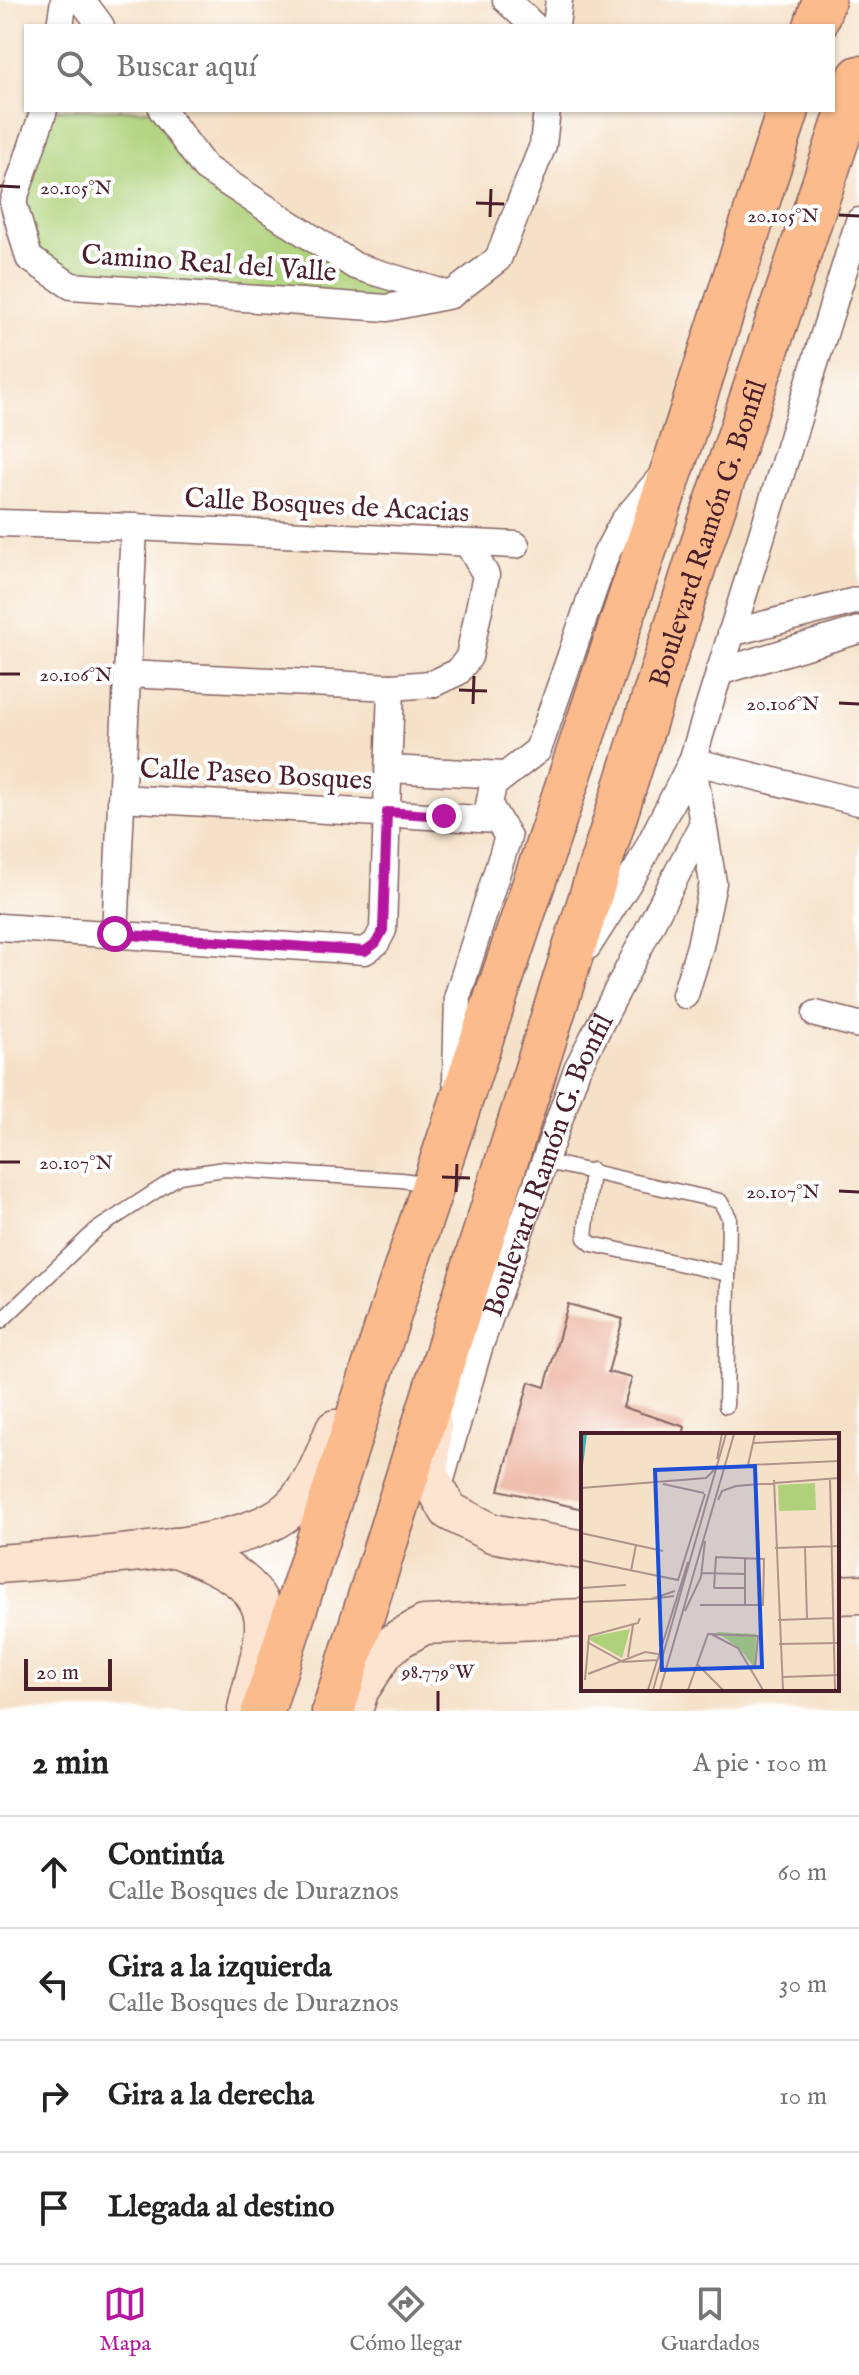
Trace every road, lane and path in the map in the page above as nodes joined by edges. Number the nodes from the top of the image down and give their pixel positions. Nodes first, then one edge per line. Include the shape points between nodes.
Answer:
1 (64, 0) edge
2 (82, 0) edge
3 (506, 0) edge
4 (559, 0) edge
5 (824, 0) edge
6 (60, 24) edge
7 (100, 24) edge
8 (532, 24) edge
9 (556, 24) edge
10 (816, 24) edge
11 (859, 77) edge
12 (43, 112) edge
13 (163, 112) edge
14 (547, 112) edge
15 (787, 112) edge
16 (859, 221) edge
17 (451, 295) junction
18 (676, 458) junction
19 (0, 523) edge
20 (134, 527) junction
21 (468, 544) junction
22 (516, 545) dead end
23 (859, 600) edge
24 (859, 630) edge
25 (731, 633) junction
26 (719, 672) junction
27 (127, 674) junction
28 (391, 687) junction
29 (692, 761) junction
30 (389, 769) junction
31 (475, 774) junction
32 (504, 775) junction
33 (121, 798) junction
34 (859, 802) edge
35 (387, 812) junction
36 (465, 818) junction
37 (497, 820) junction
38 (703, 823) junction
39 (0, 927) edge
40 (115, 934) junction
41 (560, 990) junction
42 (685, 995) dead end
43 (816, 1014) dead end
44 (859, 1025) edge
45 (456, 1116) junction
46 (543, 1161) junction
47 (592, 1170) junction
48 (434, 1185) junction
49 (728, 1274) junction
50 (396, 1296) junction
51 (0, 1322) edge
52 (434, 1397) junction
53 (726, 1406) dead end
54 (438, 1492) junction
55 (174, 1547) junction
56 (581, 1550) edge
57 (0, 1564) edge
58 (859, 1594) edge
59 (839, 1595) edge
60 (581, 1618) edge
61 (246, 1711) edge
62 (263, 1711) edge
63 (333, 1711) edge
64 (353, 1711) edge

1 - 6 street
2 - 7 street
3 - 8 street
4 - 9 street
5 - 10 main road
11 - 41 main road, Boulevard Ramón G. Bonfil
12 - 17 street, Camino Real del Valle via 13,202 29,258 71,286 387,308
13 - 17 street, Camino Real del Valle via 205,168 355,266
14 - 17 street, Camino Real del Valle via 543,145 498,259
15 - 18 main road, Boulevard Ramón G. Bonfil
16 - 25 street, Boulevard Ramón G. Bonfil
18 - 32 street, Boulevard Ramón G. Bonfil via 623,522 606,554 538,750
18 - 45 main road, Boulevard Ramón G. Bonfil
19 - 20 street, Calle Bosques de Acacias
20 - 21 street, Calle Bosques de Acacias
20 - 27 street
21 - 22 street, Calle Bosques de Acacias
21 - 28 street via 486,575 469,657 458,672 432,684
23 - 25 street
24 - 26 street
25 - 26 street, Boulevard Ramón G. Bonfil
26 - 29 street, Boulevard Ramón G. Bonfil
27 - 28 street
27 - 33 street
28 - 30 street
29 - 34 street
29 - 38 street, Boulevard Ramón G. Bonfil
29 - 41 street, Boulevard Ramón G. Bonfil via 637,869
30 - 31 street
30 - 35 street
31 - 32 street
31 - 36 street
32 - 37 street, Boulevard Ramón G. Bonfil via 493,785 489,805
33 - 35 street, Calle Paseo Bosques
33 - 40 street
35 - 36 street, Calle Paseo Bosques
35 - 40 street via 383,930 365,951
36 - 37 street, Calle Paseo Bosques
37 - 45 street, Boulevard Ramón G. Bonfil via 508,837 458,995
38 - 42 street via 713,883
38 - 46 street, Boulevard Ramón G. Bonfil via 577,1069
39 - 40 street
41 - 52 main road, Boulevard Ramón G. Bonfil
43 - 44 street
45 - 48 main road, Boulevard Ramón G. Bonfil
46 - 47 lane
46 - 54 street, Boulevard Ramón G. Bonfil via 479,1348
47 - 49 lane via 720,1201 729,1217
47 - 49 lane via 585,1238 592,1244
48 - 50 main road, Boulevard Ramón G. Bonfil
48 - 51 lane via 224,1169 179,1176 96,1230
49 - 53 lane
50 - 55 street via 361,1360 316,1477 296,1502 255,1529
50 - 62 main road, Boulevard Ramón G. Bonfil
52 - 54 street via 429,1476
52 - 63 main road, Boulevard Ramón G. Bonfil
54 - 56 street via 449,1511 492,1533
55 - 57 street
55 - 61 street via 249,1585 261,1604 265,1628
58 - 59 street
60 - 64 street via 424,1625 385,1651 359,1691

